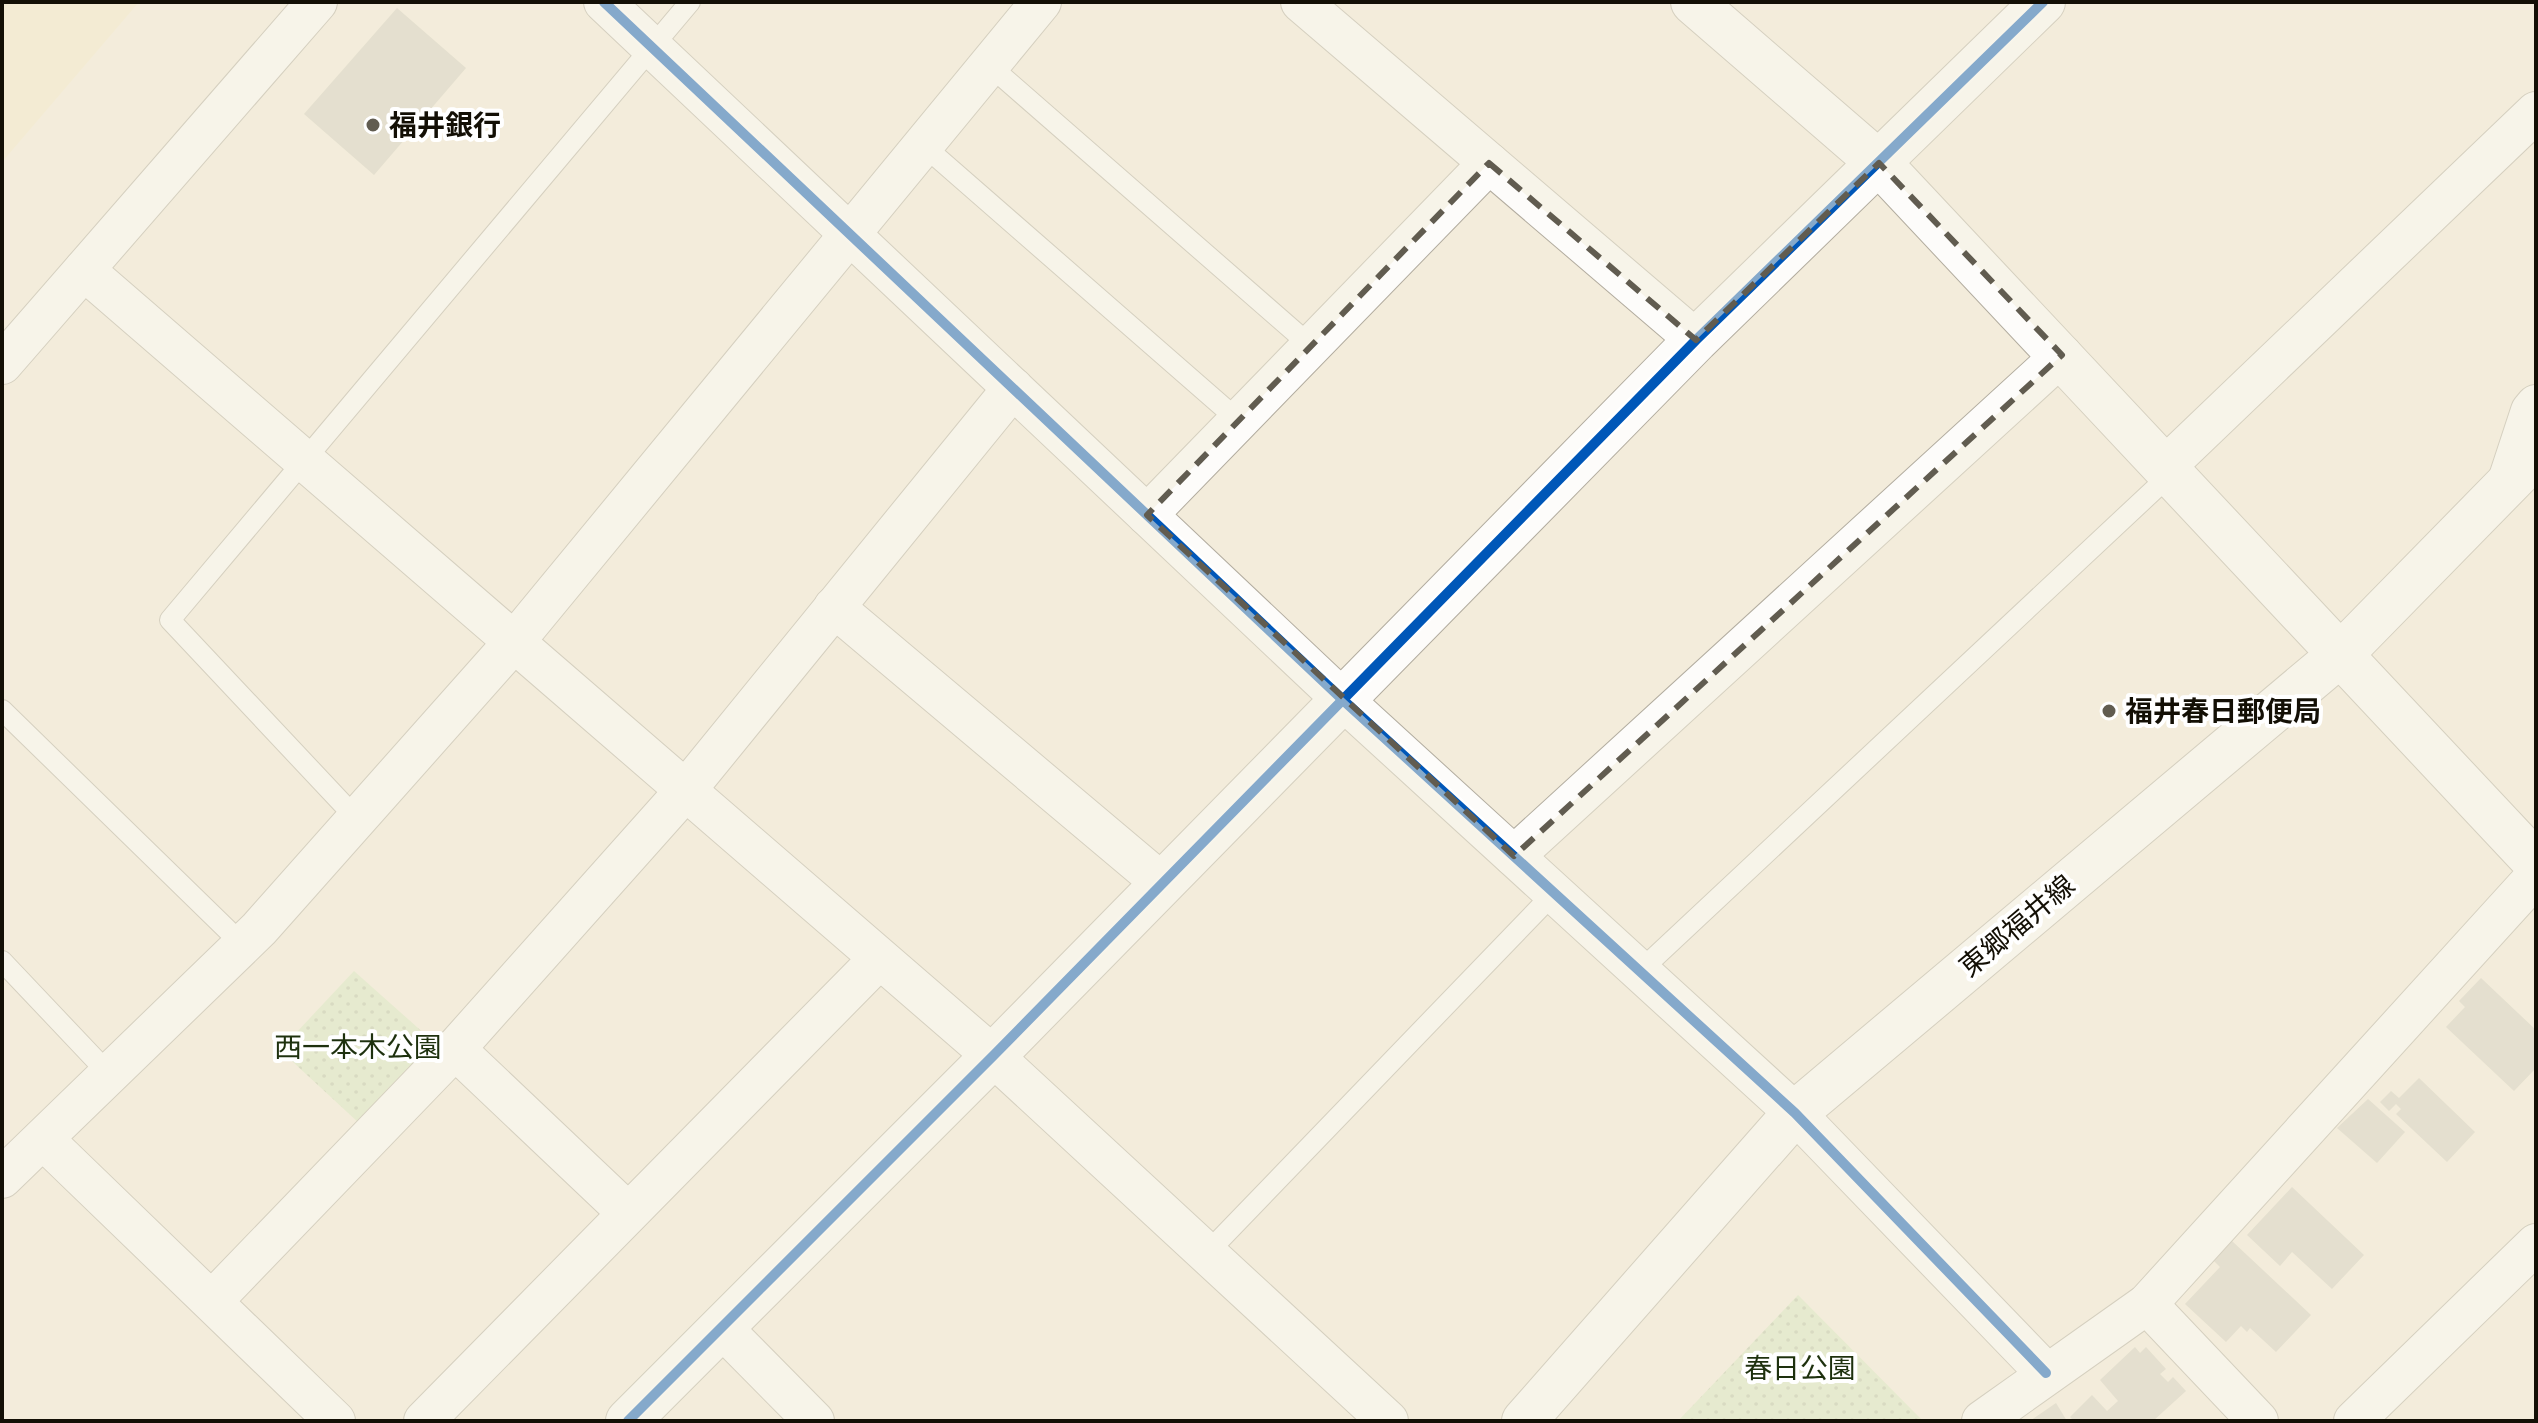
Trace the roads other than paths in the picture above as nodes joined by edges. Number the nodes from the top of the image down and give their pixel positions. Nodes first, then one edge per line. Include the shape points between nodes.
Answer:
1 (317, 2) edge
2 (604, 2) edge
3 (690, 2) edge
4 (1041, 2) edge
5 (1301, 2) edge
6 (1693, 2) edge
7 (2043, 2) edge
8 (652, 48) junction
9 (989, 65) junction
10 (2536, 112) edge
11 (923, 145) junction
12 (1489, 163) junction
13 (1879, 163) junction
14 (850, 234) junction
15 (84, 270) junction
16 (1696, 340) junction
17 (1311, 346) junction
18 (2062, 355) junction
19 (2, 364) edge
20 (1013, 388) junction
21 (2536, 405) edge
22 (1238, 420) junction
23 (2536, 455) edge
24 (304, 461) junction
25 (2169, 469) junction
26 (2521, 483) edge
27 (1147, 515) junction
28 (834, 607) junction
29 (514, 642) junction
30 (2342, 653) junction
31 (1343, 700) junction
32 (2, 710) edge
33 (685, 791) junction
34 (357, 819) junction
35 (1514, 856) junction
36 (2536, 863) edge
37 (2536, 876) edge
38 (1163, 884) junction
39 (1554, 893) junction
40 (243, 945) junction
41 (879, 959) junction
42 (2, 961) edge
43 (1640, 971) junction
44 (455, 1049) junction
45 (993, 1056) junction
46 (109, 1074) junction
47 (1795, 1113) junction
48 (43, 1139) junction
49 (2, 1178) edge
50 (628, 1213) junction
51 (2536, 1244) edge
52 (1206, 1254) junction
53 (213, 1300) junction
54 (2147, 1304) junction
55 (721, 1327) junction
56 (2046, 1373) junction
57 (335, 1421) edge
58 (424, 1421) edge
59 (628, 1421) edge
60 (814, 1421) edge
61 (1388, 1421) edge
62 (1524, 1421) edge
63 (1982, 1421) edge
64 (2258, 1421) edge
65 (2354, 1421) edge

1 - 15 street
2 - 8 street
3 - 8 lane
4 - 9 street
5 - 12 street
6 - 13 street
7 - 13 street
8 - 14 street
8 - 24 lane
9 - 11 street
9 - 17 lane
10 - 25 street
11 - 14 street
11 - 22 lane
12 - 16 street
12 - 17 street
13 - 16 street
13 - 18 street
14 - 20 street
14 - 29 street
15 - 19 street
15 - 24 street
16 - 31 street
17 - 22 street
18 - 25 street
18 - 35 street
20 - 27 street
20 - 28 street
21 - 26 street
22 - 27 street
23 - 26 street, 東郷福井線
24 - 29 street
24 - 34 lane via 170,620
25 - 30 street
25 - 43 lane
26 - 30 street, 東郷福井線
27 - 31 street
28 - 33 street
28 - 38 street
29 - 33 street
29 - 34 street
30 - 36 street
30 - 47 street, 東郷福井線
31 - 35 street
31 - 38 street
32 - 40 lane
33 - 41 street
33 - 44 street
34 - 40 street
35 - 39 street
37 - 54 street
38 - 45 street
39 - 43 street
39 - 52 lane
40 - 46 street
41 - 45 street
41 - 50 street
42 - 46 lane
43 - 47 street
44 - 50 street
44 - 53 street
45 - 52 street
45 - 55 street
46 - 48 street
47 - 56 street
47 - 62 street, 東郷福井線
48 - 49 street
48 - 53 street
50 - 58 street
51 - 65 street
52 - 61 street
53 - 57 street
54 - 56 street
54 - 64 street
55 - 59 street
55 - 60 street
56 - 63 street

